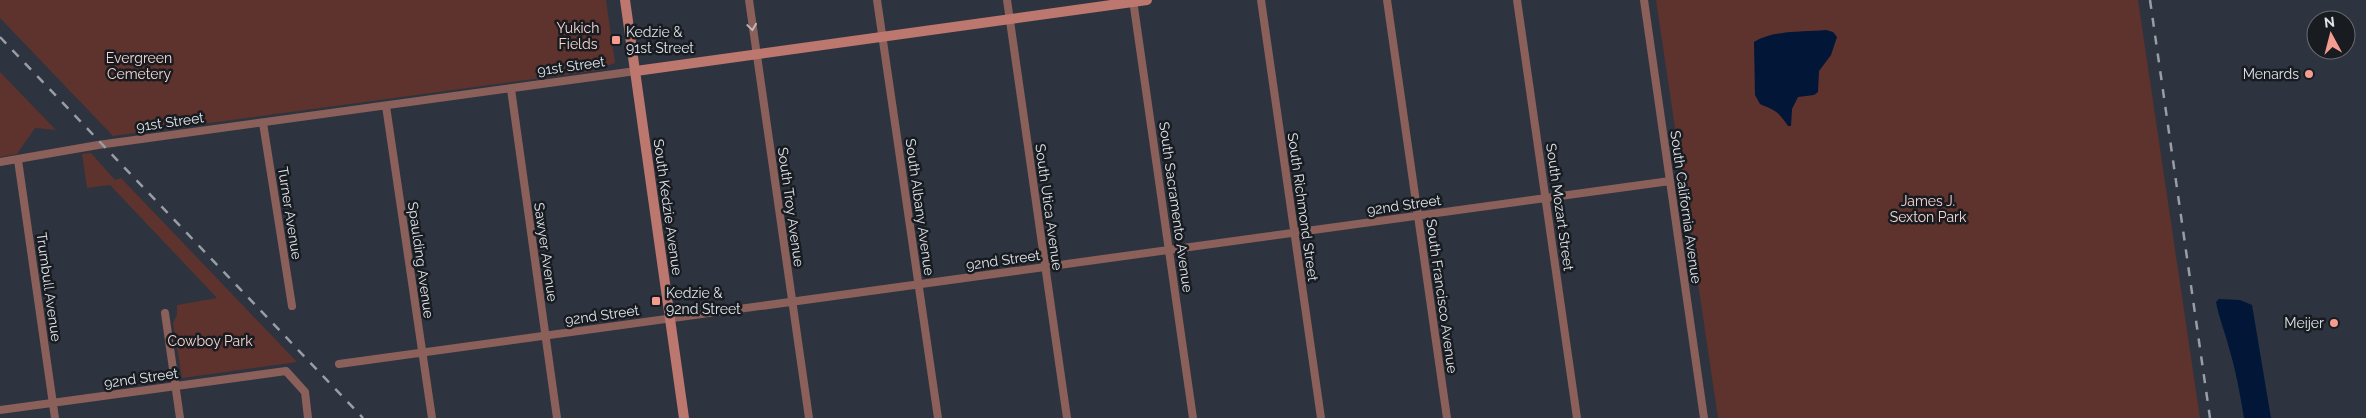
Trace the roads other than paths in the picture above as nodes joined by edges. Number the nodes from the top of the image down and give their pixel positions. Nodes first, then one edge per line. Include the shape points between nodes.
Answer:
1 (625, 0) edge
2 (748, 0) edge
3 (877, 0) edge
4 (1007, 0) edge
5 (1147, 0) edge
6 (1261, 0) edge
7 (1387, 0) edge
8 (1518, 0) edge
9 (1644, 0) edge
10 (1133, 1) edge
11 (1009, 19) junction
12 (882, 37) junction
13 (756, 54) junction
14 (636, 71) junction
15 (510, 89) junction
16 (386, 106) junction
17 (263, 123) junction
18 (18, 160) junction
19 (0, 162) edge
20 (1670, 181) junction
21 (1546, 198) junction
22 (1418, 216) junction
23 (1294, 233) junction
24 (1169, 250) junction
25 (1045, 267) junction
26 (918, 284) junction
27 (792, 302) junction
28 (292, 306) dead end
29 (165, 313) dead end
30 (670, 318) junction
31 (545, 336) junction
32 (422, 353) junction
33 (339, 364) dead end
34 (176, 386) junction
35 (53, 403) junction
36 (0, 410) edge
37 (55, 418) edge
38 (180, 418) edge
39 (308, 418) edge
40 (432, 418) edge
41 (557, 418) edge
42 (684, 418) edge
43 (809, 418) edge
44 (938, 418) edge
45 (1067, 418) edge
46 (1193, 418) edge
47 (1321, 418) edge
48 (1446, 418) edge
49 (1577, 418) edge
50 (1704, 418) edge

1 - 14 street, South Kedzie Avenue
2 -> 13 street, South Troy Avenue
3 - 12 street, South Albany Avenue
4 - 11 street, South Utica Avenue
5 - 10 street, 91st Street
6 - 23 street, South Richmond Street
7 - 22 street, South Francisco Avenue
8 - 21 street, South Mozart Street
9 - 20 street, South California Avenue
10 - 11 street, 91st Street
10 - 24 street, South Sacramento Avenue
11 - 12 street, 91st Street
11 - 25 street, South Utica Avenue
12 - 13 street, 91st Street
12 - 26 street, South Albany Avenue
13 - 14 street, 91st Street
13 - 27 street, South Troy Avenue
14 - 15 street, 91st Street
14 - 30 street, South Kedzie Avenue
15 - 16 street, 91st Street
15 - 31 street, Sawyer Avenue
16 - 17 street, 91st Street
16 - 32 street, Spaulding Avenue
17 - 18 street, 91st Street via 98,145
17 - 28 street, Turner Avenue
18 - 19 street, 91st Street
18 - 35 street, Trumbull Avenue
20 - 21 street, 92nd Street
20 - 50 street, South California Avenue
21 - 22 street, 92nd Street
21 - 49 street, South Mozart Street
22 - 23 street, 92nd Street
22 - 48 street, South Francisco Avenue
23 - 24 street, 92nd Street
23 - 47 street, South Richmond Street
24 - 25 street, 92nd Street
24 - 46 street, South Sacramento Avenue
25 - 26 street, 92nd Street
25 - 45 street, South Utica Avenue
26 - 27 street, 92nd Street
26 - 44 street, South Albany Avenue
27 - 30 street, 92nd Street
27 - 43 street, South Troy Avenue
29 - 34 street
30 - 31 street, 92nd Street
30 - 42 street, South Kedzie Avenue
31 - 32 street, 92nd Street
31 - 41 street, Sawyer Avenue
32 - 33 street, 92nd Street
32 - 40 street, Spaulding Avenue
34 - 35 street, 92nd Street
34 - 38 street
34 - 39 street, 92nd Street via 286,371 305,392
35 - 36 street, 92nd Street
35 - 37 street, Trumbull Avenue

